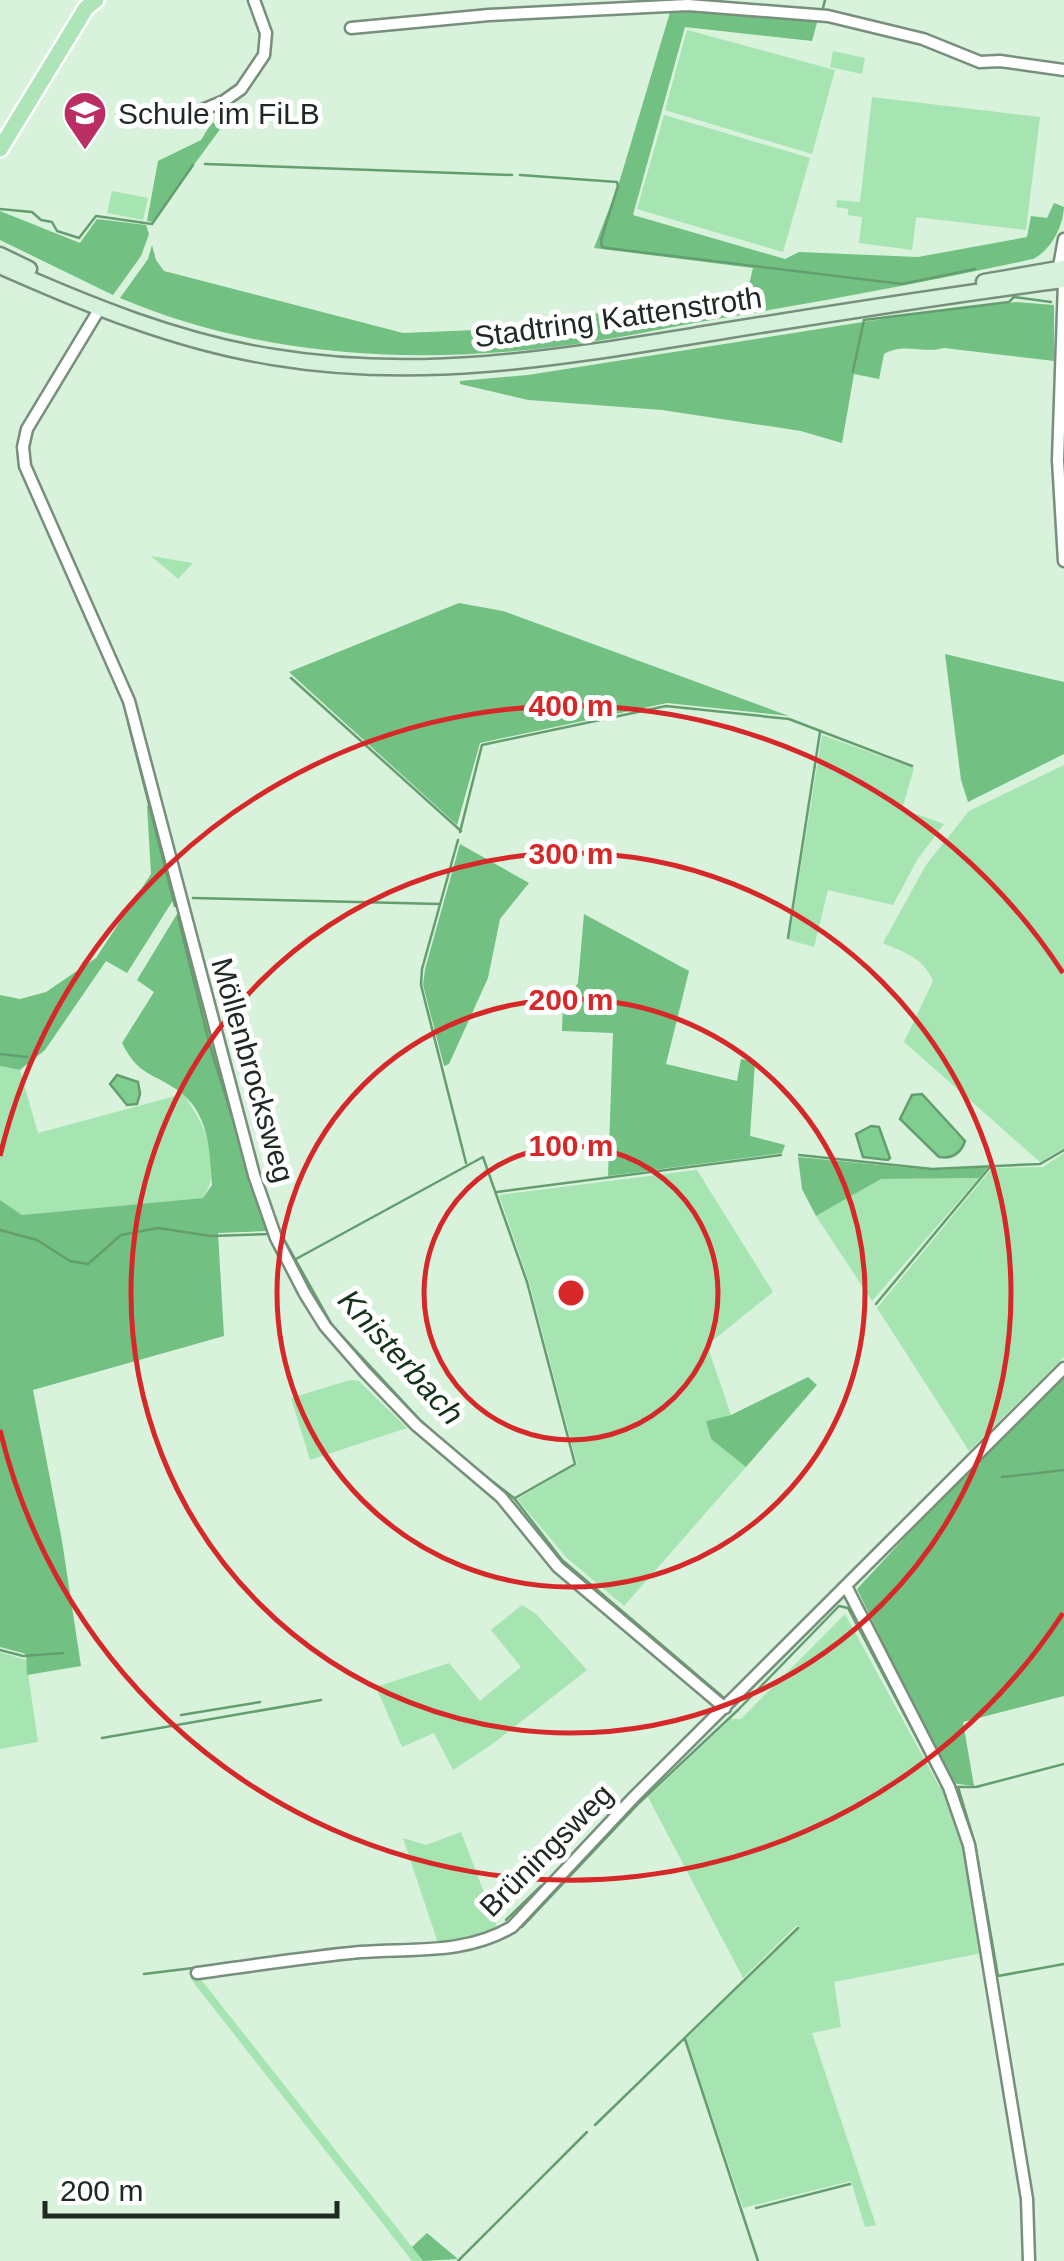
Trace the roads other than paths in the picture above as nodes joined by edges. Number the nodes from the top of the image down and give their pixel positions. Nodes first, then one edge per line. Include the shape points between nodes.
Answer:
1 (254, 0) edge
2 (687, 2) edge
3 (89, 3) edge
4 (351, 28) dead end
5 (1064, 70) edge
6 (196, 113) dead end
7 (0, 148) edge
8 (1064, 239) edge
9 (0, 255) edge
10 (0, 266) edge
11 (1062, 279) edge
12 (97, 307) junction
13 (1062, 342) edge
14 (1064, 561) edge
15 (1064, 1368) edge
16 (847, 1588) junction
17 (725, 1708) junction
18 (197, 1973) dead end
19 (1029, 2261) edge

1 - 6 street via 266,33 264,55 242,90
2 - 4 street
2 - 5 street via 828,16 923,38 980,62
3 - 7 main road
8 - 11 street
9 - 12 main road, Stadtring Kattenstroth
10 - 12 main road, Stadtring Kattenstroth
11 - 12 main road, Stadtring Kattenstroth via 528,363 407,369 273,358
11 - 13 street
12 - 17 street, Möllenbrocksweg via 27,430 24,466 129,701 275,1234 315,1310 416,1426 502,1497 558,1567
13 - 14 street via 1058,460
15 - 16 street, Brüningsweg
16 - 17 street, Brüningsweg
16 - 19 street via 949,1787 969,1845 1027,2199
17 - 18 street, Brüningsweg via 512,1927 490,1940

